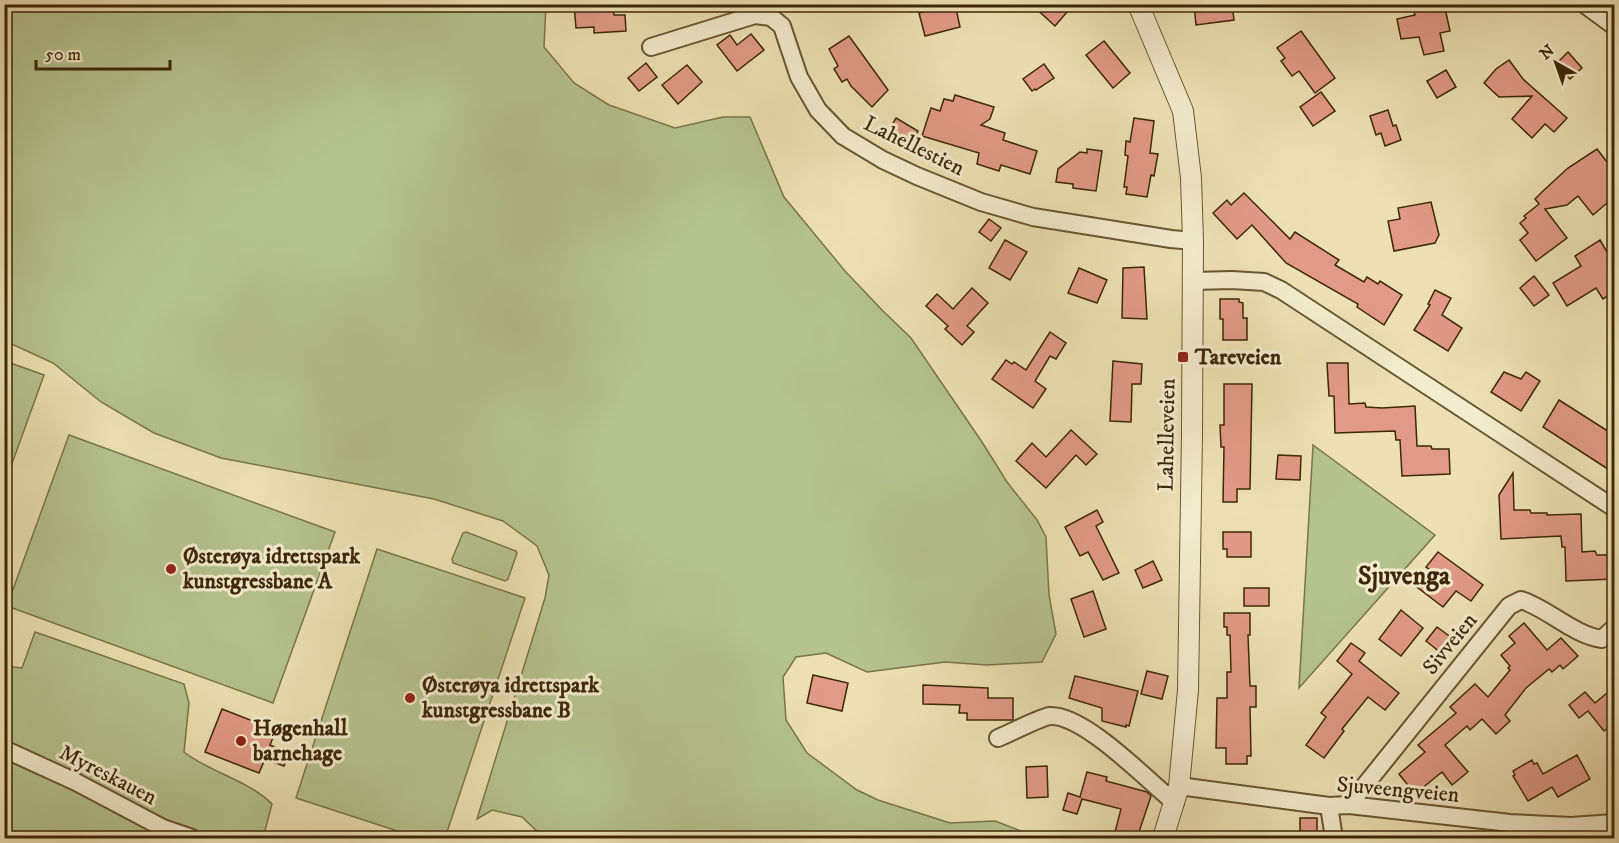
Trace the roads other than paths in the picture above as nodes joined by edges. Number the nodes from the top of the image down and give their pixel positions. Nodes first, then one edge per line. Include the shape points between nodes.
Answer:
1 (1138, 4) edge
2 (1584, 4) edge
3 (1614, 26) edge
4 (651, 47) dead end
5 (1193, 241) junction
6 (1192, 281) junction
7 (1614, 508) edge
8 (1614, 628) edge
9 (998, 738) dead end
10 (4, 749) edge
11 (1177, 795) junction
12 (1349, 805) junction
13 (1329, 806) junction
14 (1614, 823) edge
15 (192, 838) edge
16 (1163, 838) edge
17 (1334, 838) edge

1 - 5 street, Lahelleveien via 1184,111
2 - 3 street
4 - 5 street, Lahellestien via 755,15 771,17 782,26 799,77 818,110 843,136 883,160 981,202 1033,217
5 - 6 street, Lahelleveien
6 - 7 street via 1264,282 1281,290
6 - 11 street, Lahelleveien via 1188,690
8 - 12 street, Sivveien via 1602,639 1590,637 1536,604 1521,600 1509,606
9 - 11 street via 1049,716 1069,721 1100,738
10 - 15 street, Myreskauen via 163,828
11 - 13 street, Sjuveengveien
11 - 16 street, Lahelleveien
12 - 13 street, Sjuveengveien
12 - 14 street, Sjuveengveien via 1510,823
13 - 17 street

